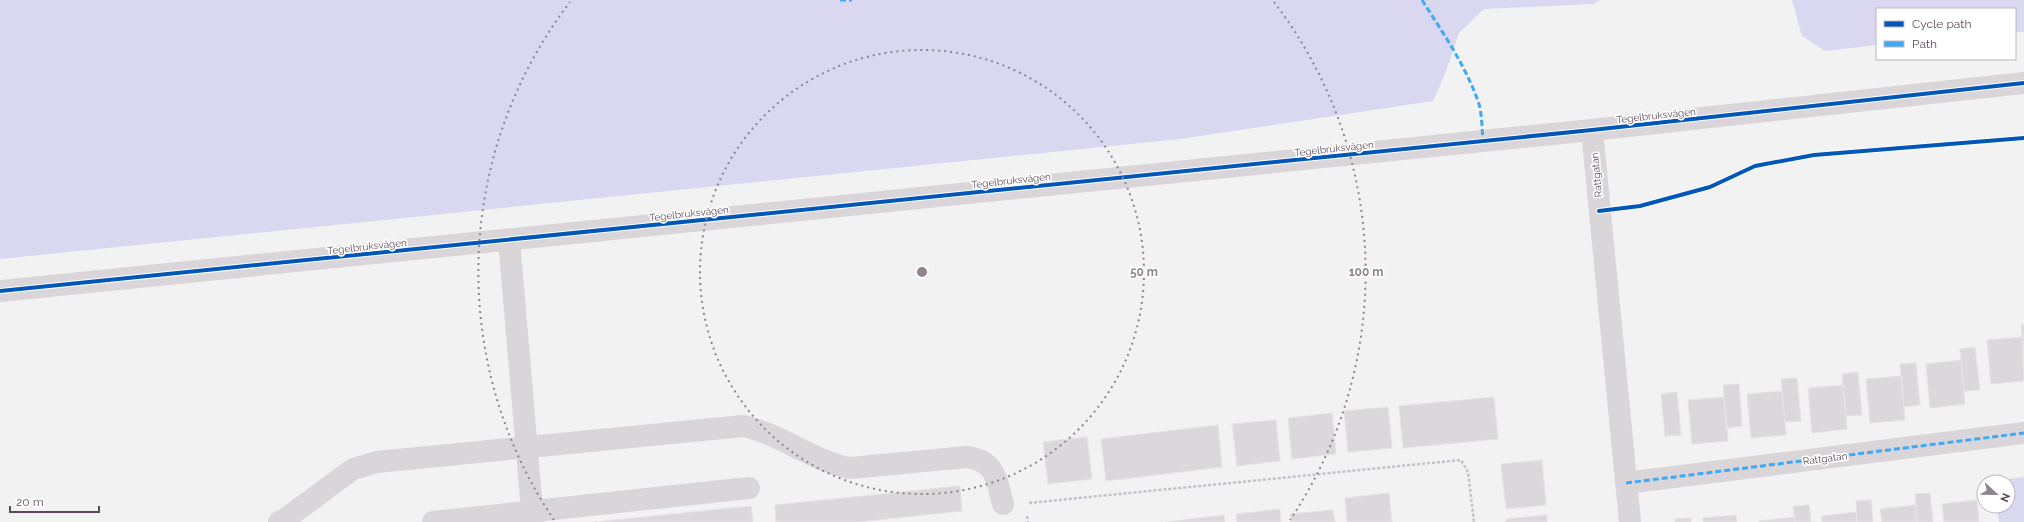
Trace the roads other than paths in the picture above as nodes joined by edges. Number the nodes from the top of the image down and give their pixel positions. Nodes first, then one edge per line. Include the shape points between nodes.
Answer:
1 (2024, 83) edge
2 (1592, 130) junction
3 (509, 240) junction
4 (0, 291) edge
5 (2024, 434) edge
6 (527, 447) junction
7 (1626, 483) junction
8 (749, 488) dead end
9 (1003, 504) road end
10 (533, 517) edge
11 (279, 522) edge
12 (433, 522) edge
13 (1630, 522) edge

1 - 2 street, Tegelbruksvägen
2 - 3 street, Tegelbruksvägen
2 - 7 street, Rattgatan
3 - 4 street, Tegelbruksvägen
3 - 6 street
5 - 7 street, Rattgatan
6 - 9 street via 743,426 763,430 835,465 850,468 967,456 979,458 993,471
6 - 10 street
6 - 11 street via 377,462 353,469
7 - 13 street, Rattgatan
8 - 10 street
10 - 12 street

